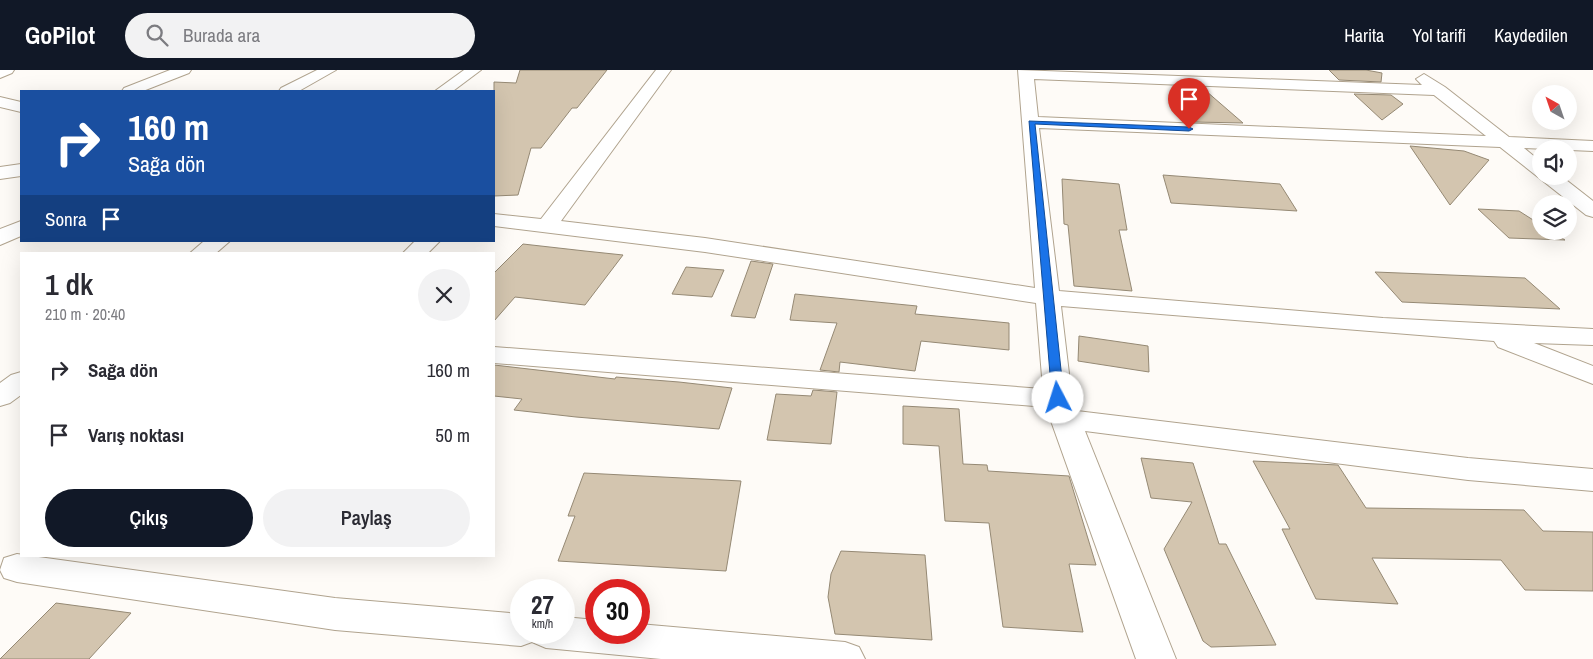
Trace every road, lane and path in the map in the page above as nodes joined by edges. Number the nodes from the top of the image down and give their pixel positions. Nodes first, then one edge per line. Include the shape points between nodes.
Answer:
1 (7, 70) edge
2 (184, 70) edge
3 (329, 70) edge
4 (474, 70) edge
5 (664, 70) edge
6 (1413, 70) edge
7 (1025, 72) edge
8 (0, 73) edge
9 (133, 90) edge
10 (289, 90) edge
11 (444, 90) edge
12 (1439, 90) junction
13 (0, 102) edge
14 (20, 107) edge
15 (1031, 122) junction
16 (1506, 143) junction
17 (1593, 146) edge
18 (1532, 164) edge
19 (20, 170) edge
20 (0, 173) edge
21 (1560, 185) edge
22 (1593, 211) edge
23 (495, 220) edge
24 (548, 225) junction
25 (20, 228) edge
26 (0, 238) edge
27 (218, 242) edge
28 (428, 242) edge
29 (203, 252) edge
30 (415, 252) edge
31 (1050, 298) junction
32 (1490, 333) junction
33 (1593, 337) edge
34 (495, 355) edge
35 (1593, 376) edge
36 (20, 382) edge
37 (0, 397) edge
38 (1062, 409) junction
39 (1593, 480) edge
40 (15, 568) edge
41 (510, 629) edge
42 (575, 635) edge
43 (844, 659) edge
44 (1156, 659) edge

1 - 8 street
2 - 9 street
3 - 10 street
4 - 11 street
5 - 24 street
6 - 12 street
7 - 12 street
7 - 15 street
12 - 16 street
13 - 14 street
15 - 16 street
15 - 31 street
16 - 17 street
16 - 18 street
19 - 20 street
21 - 22 street
23 - 24 street
24 - 31 street via 705,245
25 - 26 street
27 - 29 street
28 - 30 street
31 - 32 street
31 - 38 street
32 - 33 street
32 - 35 street
34 - 38 street
36 - 37 street
38 - 39 street via 1468,469
38 - 44 street
40 - 41 street via 334,614
42 - 43 street

